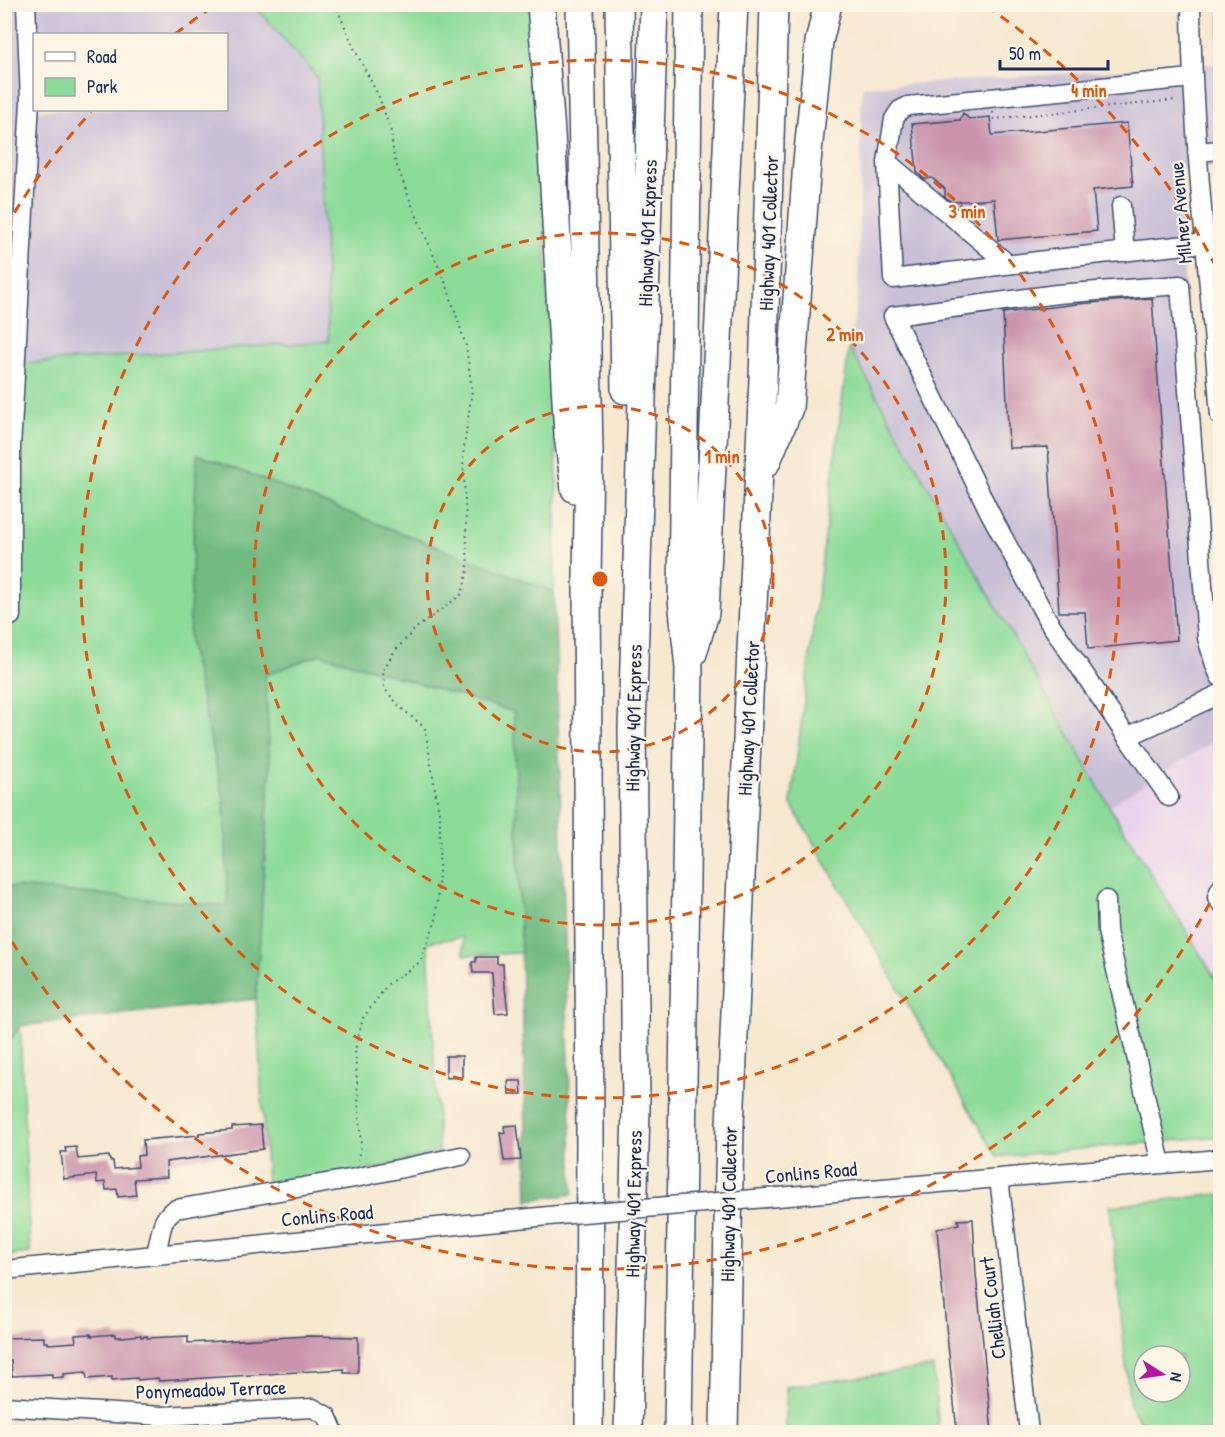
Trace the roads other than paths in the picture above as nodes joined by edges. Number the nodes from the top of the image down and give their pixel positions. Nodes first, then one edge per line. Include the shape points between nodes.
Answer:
1 (26, 4) edge
2 (541, 4) edge
3 (580, 4) edge
4 (619, 4) edge
5 (654, 4) edge
6 (689, 4) edge
7 (734, 4) edge
8 (774, 4) edge
9 (828, 4) edge
10 (1191, 4) edge
11 (1192, 78) junction
12 (1221, 150) edge
13 (1197, 152) junction
14 (887, 162) junction
15 (1121, 206) dead end
16 (1206, 243) junction
17 (1125, 252) junction
18 (1008, 264) junction
19 (1218, 343) edge
20 (1221, 416) edge
21 (759, 481) junction
22 (587, 580) junction
23 (11, 616) dead end
24 (689, 668) junction
25 (1221, 677) edge
26 (1221, 694) edge
27 (632, 729) junction
28 (1127, 737) junction
29 (1169, 797) dead end
30 (1221, 889) edge
31 (1106, 900) dead end
32 (1221, 902) edge
33 (461, 1156) dead end
34 (1221, 1159) edge
35 (1161, 1164) junction
36 (999, 1178) junction
37 (155, 1255) junction
38 (4, 1270) edge
39 (4, 1406) edge
40 (163, 1424) edge
41 (334, 1432) edge
42 (589, 1432) edge
43 (628, 1432) edge
44 (678, 1432) edge
45 (724, 1432) edge
46 (1029, 1432) edge

1 - 23 street via 30,101 12,448
2 - 22 highway via 568,435
3 - 22 highway via 589,451
4 - 27 highway
5 - 27 highway, Highway 401 Express
6 - 24 highway, Highway 401 Express via 682,599
7 - 24 highway via 705,613
8 - 21 highway, Highway 401 Collector
9 - 21 highway via 819,42 807,162 789,408
10 - 11 street, Milner Avenue
11 - 13 street, Milner Avenue
11 - 14 street via 908,106 894,118
12 - 13 street
13 - 16 street, Milner Avenue
14 - 18 street
14 - 18 street via 893,279
15 - 17 street
16 - 17 street
16 - 19 street, Milner Avenue
17 - 18 street
19 - 20 street, Milner Avenue
21 - 45 highway, Highway 401 Collector via 730,1126
22 - 42 highway
24 - 44 highway, Highway 401 Express
25 - 28 street via 1207,638 1180,285 1058,294 893,316 1047,619
26 - 28 street
27 - 43 highway, Highway 401 Express via 636,1107
28 - 29 street
30 - 32 street via 1217,897
31 - 35 street via 1107,932
33 - 37 street, Conlins Road via 176,1209 164,1219
34 - 35 street, Conlins Road
35 - 36 street, Conlins Road
36 - 37 street, Conlins Road, bridge via 559,1215
36 - 46 street, Chelliah Court
37 - 38 street, Conlins Road
39 - 40 street, Ponymeadow Terrace
40 - 41 street, Ponymeadow Terrace via 313,1408 327,1416

